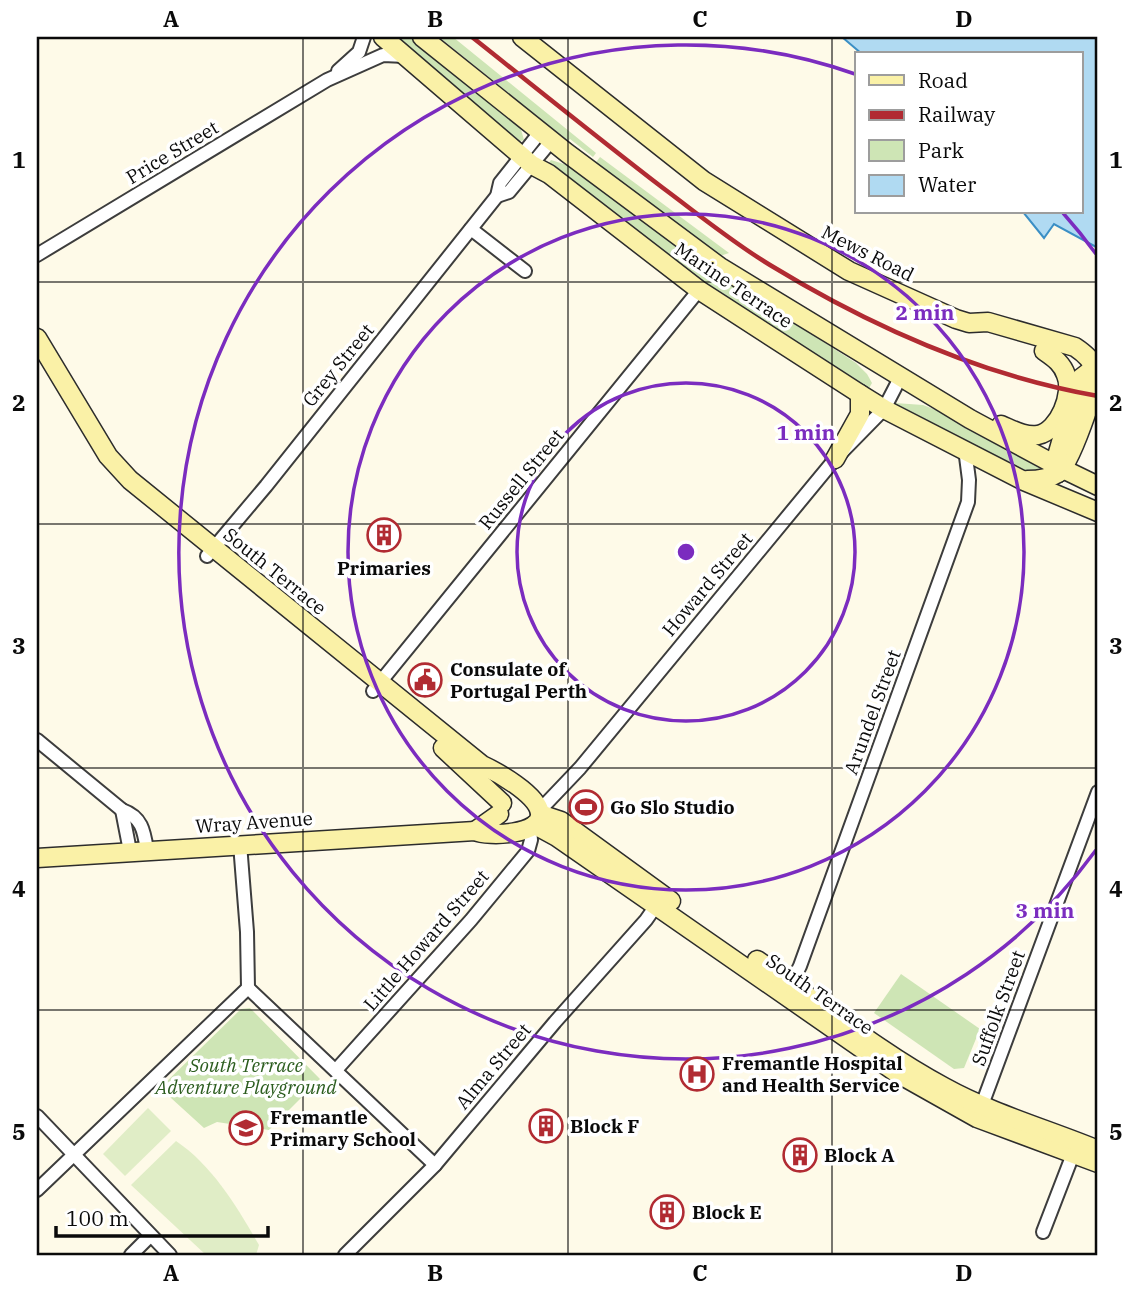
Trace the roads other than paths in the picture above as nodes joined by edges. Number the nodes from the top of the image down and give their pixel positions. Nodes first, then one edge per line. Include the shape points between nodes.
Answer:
1 (364, 37) edge
2 (383, 37) edge
3 (422, 37) edge
4 (522, 37) edge
5 (409, 57) junction
6 (327, 80) junction
7 (546, 136) junction
8 (527, 160) junction
9 (471, 229) junction
10 (37, 255) edge
11 (526, 271) dead end
12 (699, 290) junction
13 (969, 323) junction
14 (37, 338) edge
15 (1044, 351) junction
16 (37, 356) edge
17 (1096, 372) edge
18 (900, 378) junction
19 (860, 394) junction
20 (1063, 405) junction
21 (884, 409) junction
22 (970, 419) junction
23 (965, 449) junction
24 (835, 459) junction
25 (1062, 463) junction
26 (1024, 481) junction
27 (1093, 483) edge
28 (1098, 509) edge
29 (210, 552) junction
30 (377, 687) junction
31 (37, 740) edge
32 (1098, 792) edge
33 (501, 808) junction
34 (533, 817) junction
35 (475, 831) junction
36 (240, 844) junction
37 (138, 851) junction
38 (37, 858) edge
39 (659, 900) junction
40 (791, 984) junction
41 (248, 988) junction
42 (336, 1070) junction
43 (979, 1112) junction
44 (37, 1116) edge
45 (1076, 1148) junction
46 (1098, 1150) edge
47 (74, 1154) junction
48 (1098, 1163) edge
49 (435, 1164) junction
50 (37, 1191) edge
51 (1042, 1231) dead end
52 (150, 1236) junction
53 (131, 1255) edge
54 (170, 1255) edge
55 (345, 1255) edge

1 - 6 street, Price Street via 359,52
2 - 5 street, Marine Terrace
3 - 7 street, Marine Terrace
4 - 13 street, Mews Road via 704,181 849,271
5 - 6 street, Price Street via 383,55
5 - 8 street, Marine Terrace
6 - 10 street, Price Street
7 - 8 street, Grey Street
7 - 18 street, Marine Terrace via 720,267
8 - 9 street, Grey Street via 509,192 497,196
8 - 12 street, Marine Terrace
9 - 11 street
9 - 29 street, Grey Street
12 - 19 street, Marine Terrace
12 - 30 street, Russell Street
13 - 15 street via 980,331
13 - 17 street, Mews Road via 988,322 1075,347
14 - 29 street, South Terrace via 119,469
15 - 17 street
15 - 20 street via 1066,373
16 - 29 street, South Terrace via 117,482
17 - 25 street
18 - 21 street, Howard Street
18 - 22 street, Marine Terrace
19 - 21 street, Marine Terrace
19 - 24 street via 860,414
20 - 22 street via 1054,425 1037,435
20 - 25 street via 1054,449
21 - 23 street, Marine Terrace
21 - 24 street, Howard Street
22 - 25 street, Marine Terrace
23 - 26 street, Marine Terrace
23 - 40 street, Arundel Street via 968,502
24 - 34 street, Howard Street via 580,768
25 - 26 street via 1038,480
25 - 27 street, Marine Terrace
25 - 28 street via 1062,487
26 - 28 street, Marine Terrace
29 - 30 street, South Terrace
30 - 33 street, South Terrace via 449,752
30 - 34 street, South Terrace via 482,765 509,778
31 - 37 street via 139,820 144,830
32 - 43 street, Suffolk Street
33 - 34 street via 515,796
33 - 34 street, South Terrace via 510,827
33 - 35 street
34 - 35 street, Wray Avenue via 498,835
34 - 39 street, South Terrace via 561,821
34 - 42 street, Little Howard Street via 528,851
35 - 36 street, Wray Avenue
36 - 37 street, Wray Avenue
36 - 41 street
37 - 38 street, Wray Avenue
39 - 40 street, South Terrace
39 - 43 street, South Terrace via 897,1073
39 - 49 street, Alma Street
40 - 43 street, South Terrace
41 - 42 street
41 - 47 street
42 - 49 street
43 - 45 street, South Terrace
44 - 47 street
45 - 46 street, South Terrace
45 - 48 street, South Terrace
45 - 51 street
47 - 50 street
47 - 52 street
49 - 55 street, Alma Street
52 - 53 street
52 - 54 street

